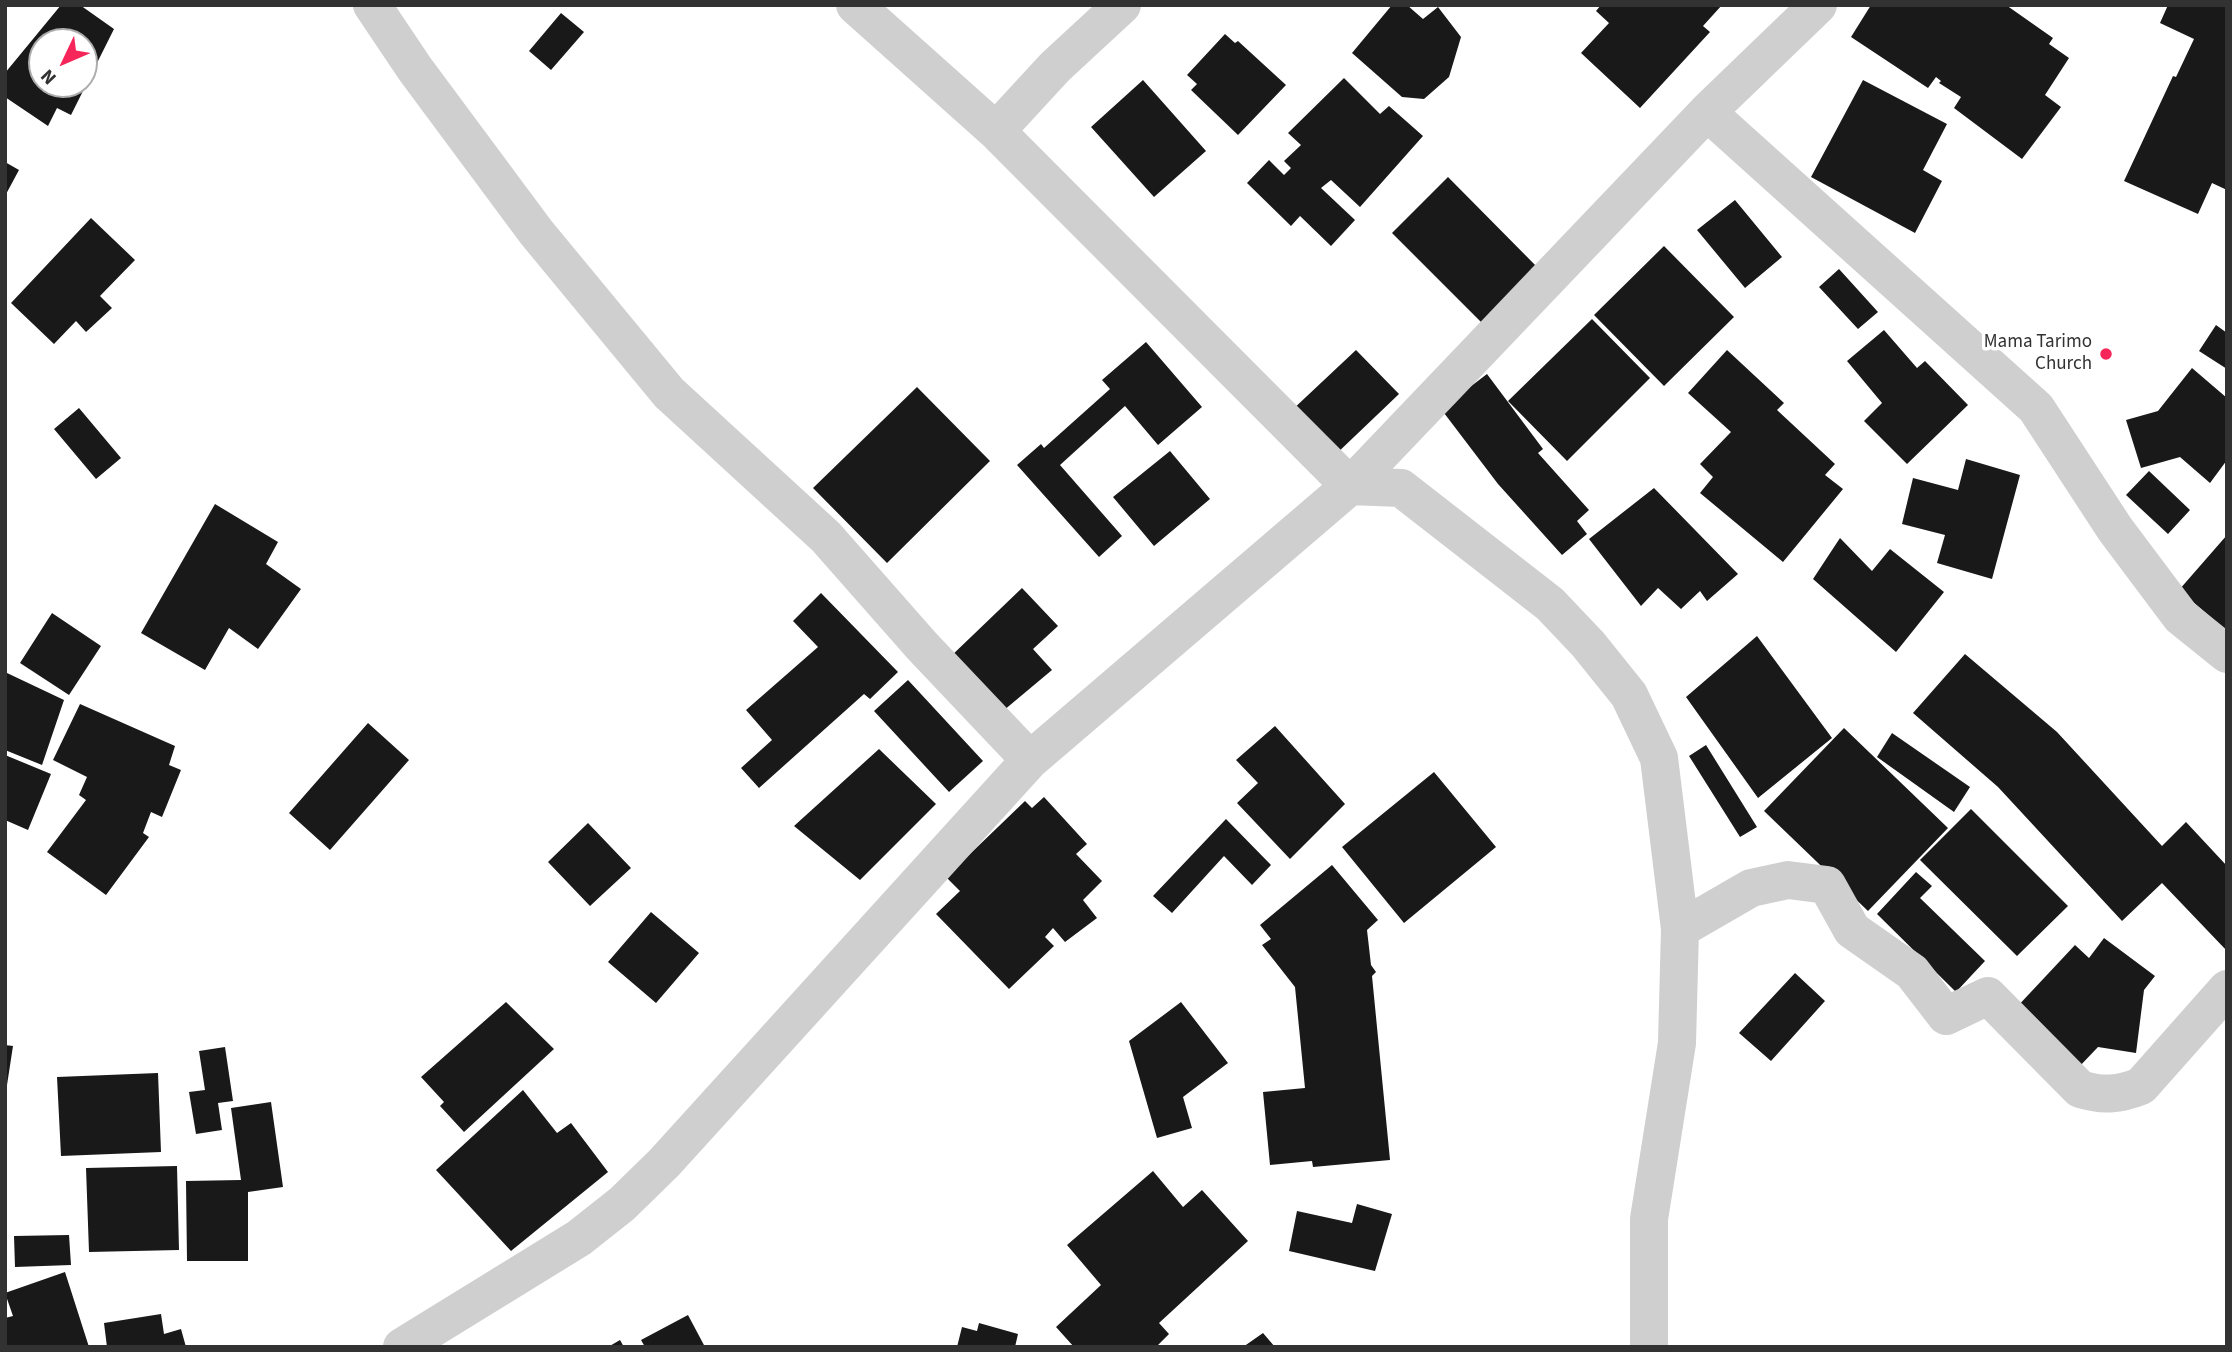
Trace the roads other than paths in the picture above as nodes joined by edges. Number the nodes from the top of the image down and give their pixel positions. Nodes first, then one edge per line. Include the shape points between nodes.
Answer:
1 (372, 5) edge
2 (855, 5) edge
3 (1122, 5) edge
4 (1818, 5) edge
5 (1707, 112) junction
6 (996, 131) junction
7 (1350, 485) junction
8 (2227, 654) edge
9 (1030, 760) junction
10 (1679, 929) junction
11 (2227, 989) edge
12 (402, 1347) edge
13 (1649, 1347) edge

1 - 9 street via 536,232 669,393 826,537
2 - 6 street
3 - 6 street via 1055,67
4 - 5 street
5 - 7 street
5 - 8 street via 2036,408 2115,529 2181,617
6 - 7 street
7 - 9 street
7 - 10 street via 1401,488 1550,604 1629,695 1659,758
9 - 12 street via 622,1204 579,1238
10 - 11 street via 1751,888 1788,880 1827,885 1852,930 1912,972 1946,1016 1988,996 2080,1089 2099,1095 2141,1086
10 - 13 street via 1677,1043 1649,1219

